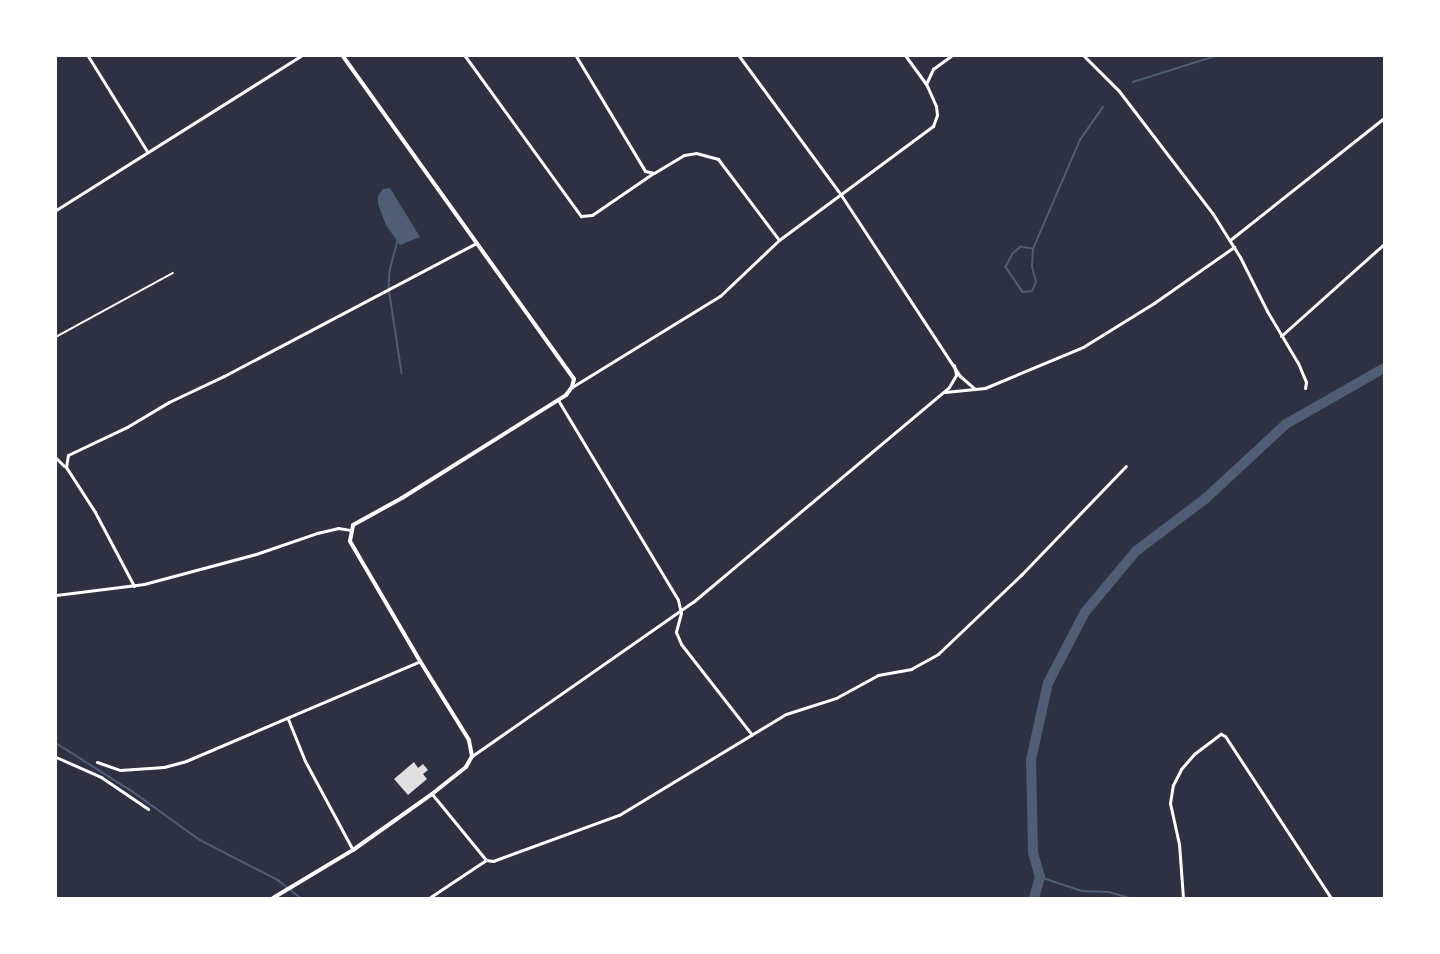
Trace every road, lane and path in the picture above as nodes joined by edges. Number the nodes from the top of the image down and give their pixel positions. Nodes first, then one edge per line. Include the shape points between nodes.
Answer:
1 (88, 56) edge
2 (301, 56) edge
3 (343, 56) edge
4 (465, 56) edge
5 (576, 56) edge
6 (739, 56) edge
7 (906, 56) edge
8 (951, 56) edge
9 (1084, 56) edge
10 (926, 84) junction
11 (1384, 118) edge
12 (147, 151) junction
13 (652, 174) junction
14 (841, 195) junction
15 (56, 210) edge
16 (779, 240) junction
17 (1230, 240) junction
18 (476, 242) junction
19 (1384, 244) edge
20 (1234, 247) junction
21 (173, 273) dead end
22 (1281, 336) junction
23 (56, 337) edge
24 (954, 365) junction
25 (572, 387) junction
26 (1305, 388) dead end
27 (975, 389) junction
28 (940, 394) junction
29 (558, 400) junction
30 (56, 458) edge
31 (1126, 466) dead end
32 (66, 467) junction
33 (350, 530) junction
34 (134, 586) junction
35 (56, 595) edge
36 (681, 610) junction
37 (420, 661) junction
38 (288, 719) junction
39 (752, 735) junction
40 (472, 756) junction
41 (56, 757) edge
42 (97, 762) dead end
43 (432, 794) junction
44 (148, 808) dead end
45 (353, 850) junction
46 (486, 860) junction
47 (273, 898) edge
48 (429, 898) edge
49 (1183, 898) edge
50 (1331, 898) edge

1 - 12 street
2 - 12 street
3 - 18 street
4 - 13 street via 581,216 592,215
5 - 13 street via 644,169
6 - 14 street
7 - 10 street
8 - 10 street via 933,69
9 - 17 street via 1119,91
10 - 14 street via 936,106 936,121
11 - 17 street
12 - 15 street
13 - 16 street via 684,155 708,154 718,159
14 - 16 street
14 - 24 street
16 - 25 street via 720,296
17 - 20 street
18 - 25 street via 571,373
18 - 32 street via 70,453
19 - 22 street
20 - 22 street
20 - 27 street via 1083,347
21 - 23 lane
22 - 26 street via 1304,376
24 - 27 street via 964,382
24 - 28 street via 955,380
25 - 29 street
27 - 28 street
28 - 36 street
29 - 33 street via 402,498 357,521
29 - 36 street
30 - 32 street
31 - 39 street via 938,654 911,669 878,675 836,698 786,714
32 - 34 street
33 - 34 street via 338,528 317,533 256,554
33 - 37 street via 350,541
34 - 35 street
36 - 39 street via 676,632 681,644
36 - 40 street
37 - 38 street
37 - 40 street via 469,740
38 - 42 street via 164,767 120,770
38 - 45 street
39 - 46 street via 619,815 494,861
40 - 43 street via 466,767
41 - 44 street via 101,777
43 - 45 street
43 - 46 street
45 - 47 street
46 - 48 street
49 - 50 street via 1179,844 1170,803 1173,785 1194,754 1222,734

